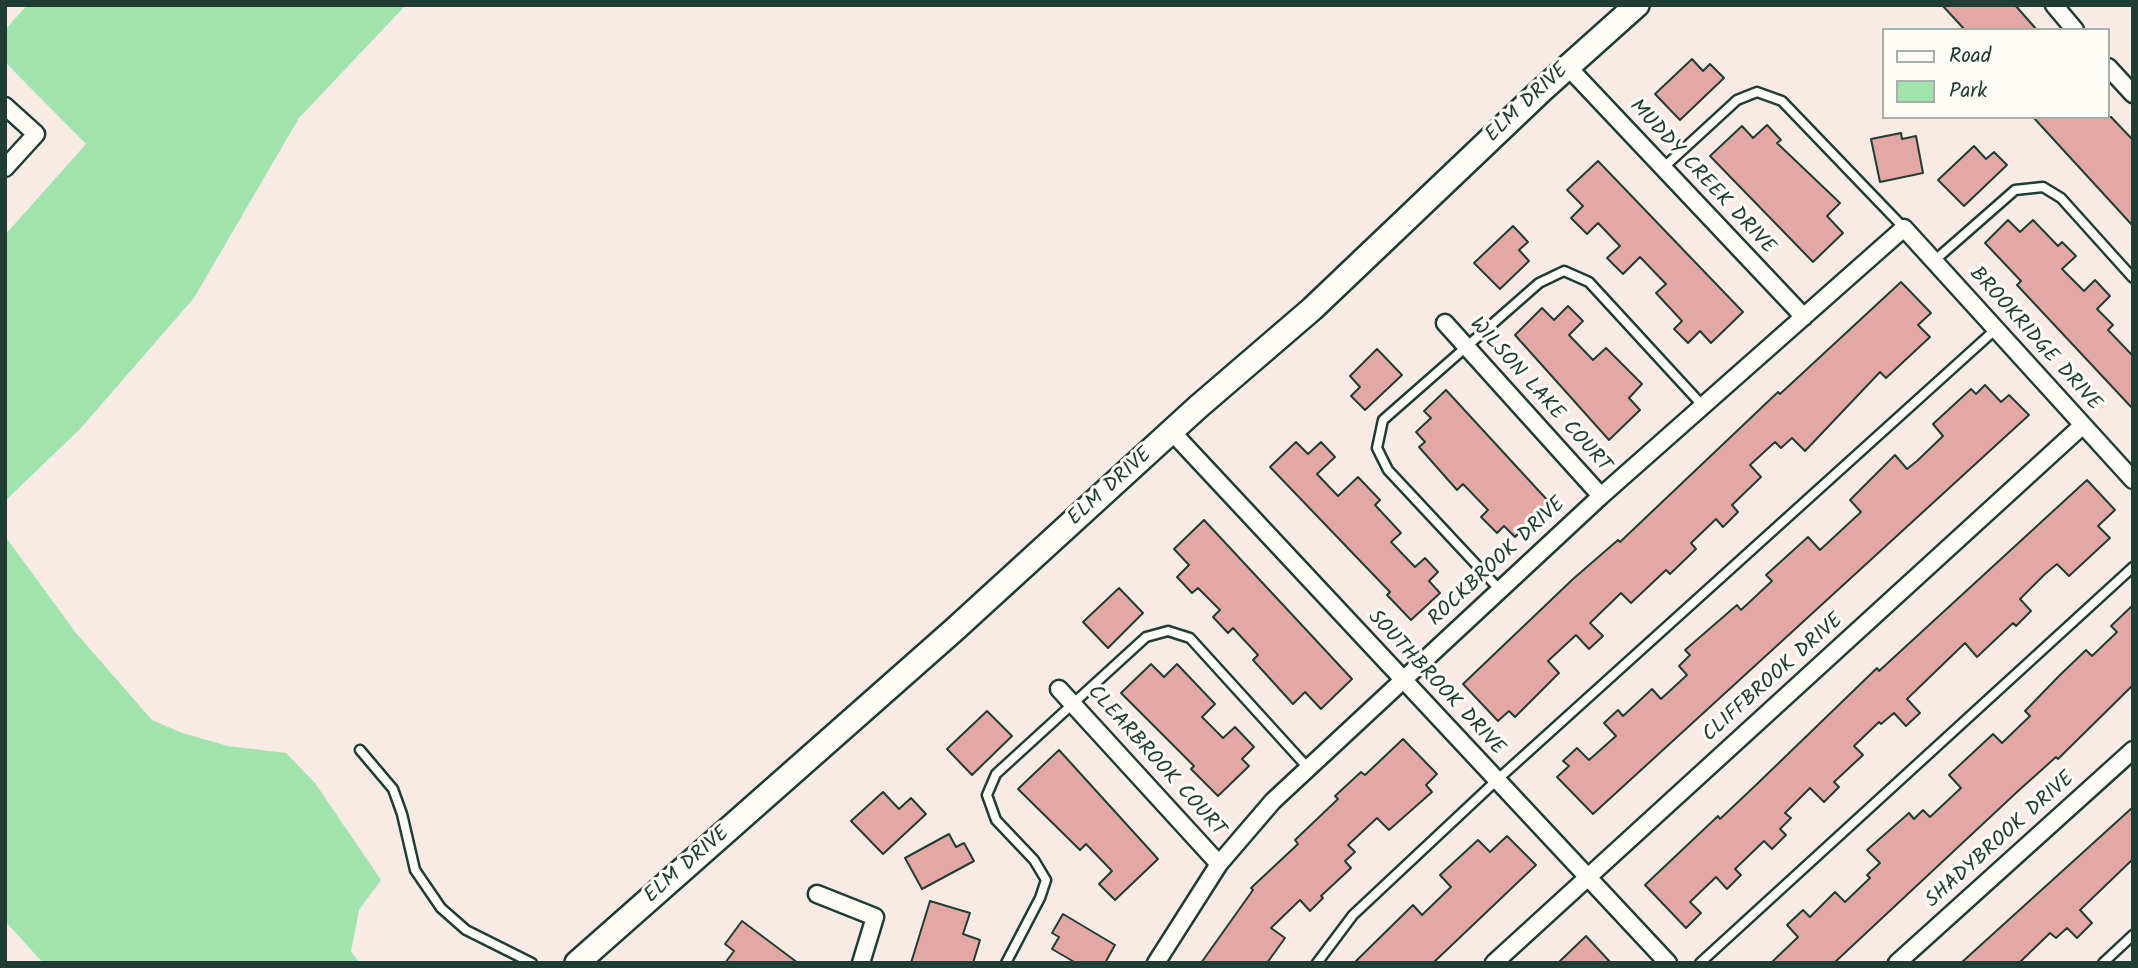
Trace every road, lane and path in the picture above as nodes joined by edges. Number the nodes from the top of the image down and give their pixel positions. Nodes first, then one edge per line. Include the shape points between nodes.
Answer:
1 (1637, 5) edge
2 (2054, 5) edge
3 (2074, 28) edge
4 (1568, 67) junction
5 (2110, 68) edge
6 (2133, 94) edge
7 (5, 106) edge
8 (5, 168) edge
9 (1663, 168) junction
10 (1904, 228) junction
11 (1934, 261) junction
12 (2133, 278) edge
13 (1804, 317) junction
14 (1445, 323) dead end
15 (1996, 329) junction
16 (1466, 347) junction
17 (1703, 406) junction
18 (2083, 425) junction
19 (1172, 433) junction
20 (2133, 480) edge
21 (1601, 496) junction
22 (2133, 567) edge
23 (1500, 590) junction
24 (1403, 681) junction
25 (1059, 689) dead end
26 (1073, 704) junction
27 (360, 750) dead end
28 (2133, 750) edge
29 (1309, 769) junction
30 (1497, 779) junction
31 (1219, 864) junction
32 (1589, 876) junction
33 (817, 894) dead end
34 (2133, 935) edge
35 (533, 963) edge
36 (577, 963) edge
37 (861, 963) edge
38 (1006, 963) edge
39 (1156, 963) edge
40 (1317, 963) edge
41 (1494, 963) edge
42 (1668, 963) edge
43 (1700, 963) edge
44 (1897, 963) edge
45 (2103, 963) edge

1 - 4 street, ELM DRIVE
2 - 3 street
4 - 9 street, MUDDY CREEK DRIVE
4 - 19 street, ELM DRIVE via 1312,309
5 - 6 street
7 - 8 street via 37,134
9 - 10 lane via 1737,100 1757,92 1782,101
9 - 13 street, MUDDY CREEK DRIVE
10 - 11 street, BROOKRIDGE DRIVE
10 - 13 street, ROCKBROOK DRIVE
11 - 12 lane via 2015,190 2043,187 2061,198
11 - 15 street, BROOKRIDGE DRIVE
13 - 17 street, ROCKBROOK DRIVE
14 - 16 street, WILSON LAKE COURT
15 - 18 street, BROOKRIDGE DRIVE
15 - 30 lane
16 - 17 lane via 1539,283 1564,271 1589,282
16 - 21 street, WILSON LAKE COURT
16 - 23 lane via 1383,420 1377,448 1388,470
17 - 21 street, ROCKBROOK DRIVE
18 - 20 street, BROOKRIDGE DRIVE
18 - 32 street, CLIFFBROOK DRIVE
19 - 24 street, SOUTHBROOK DRIVE
19 - 36 street, ELM DRIVE
21 - 23 street, ROCKBROOK DRIVE
22 - 43 lane
23 - 24 street, ROCKBROOK DRIVE
24 - 29 street, ROCKBROOK DRIVE
24 - 30 street, SOUTHBROOK DRIVE
25 - 26 street, CLEARBROOK COURT
26 - 29 lane via 1146,637 1168,631 1190,638
26 - 31 street, CLEARBROOK COURT
26 - 38 lane via 996,774 987,795 996,820 1034,860 1046,880
27 - 35 lane via 393,789 415,870 442,908 466,930
28 - 44 street, SHADYBROOK DRIVE
29 - 31 street, ROCKBROOK DRIVE
30 - 32 street, SOUTHBROOK DRIVE
30 - 40 lane via 1353,915
31 - 39 street, ROCKBROOK DRIVE
32 - 41 street, CLIFFBROOK DRIVE
32 - 42 street, SOUTHBROOK DRIVE
33 - 37 street via 875,917
34 - 45 lane

